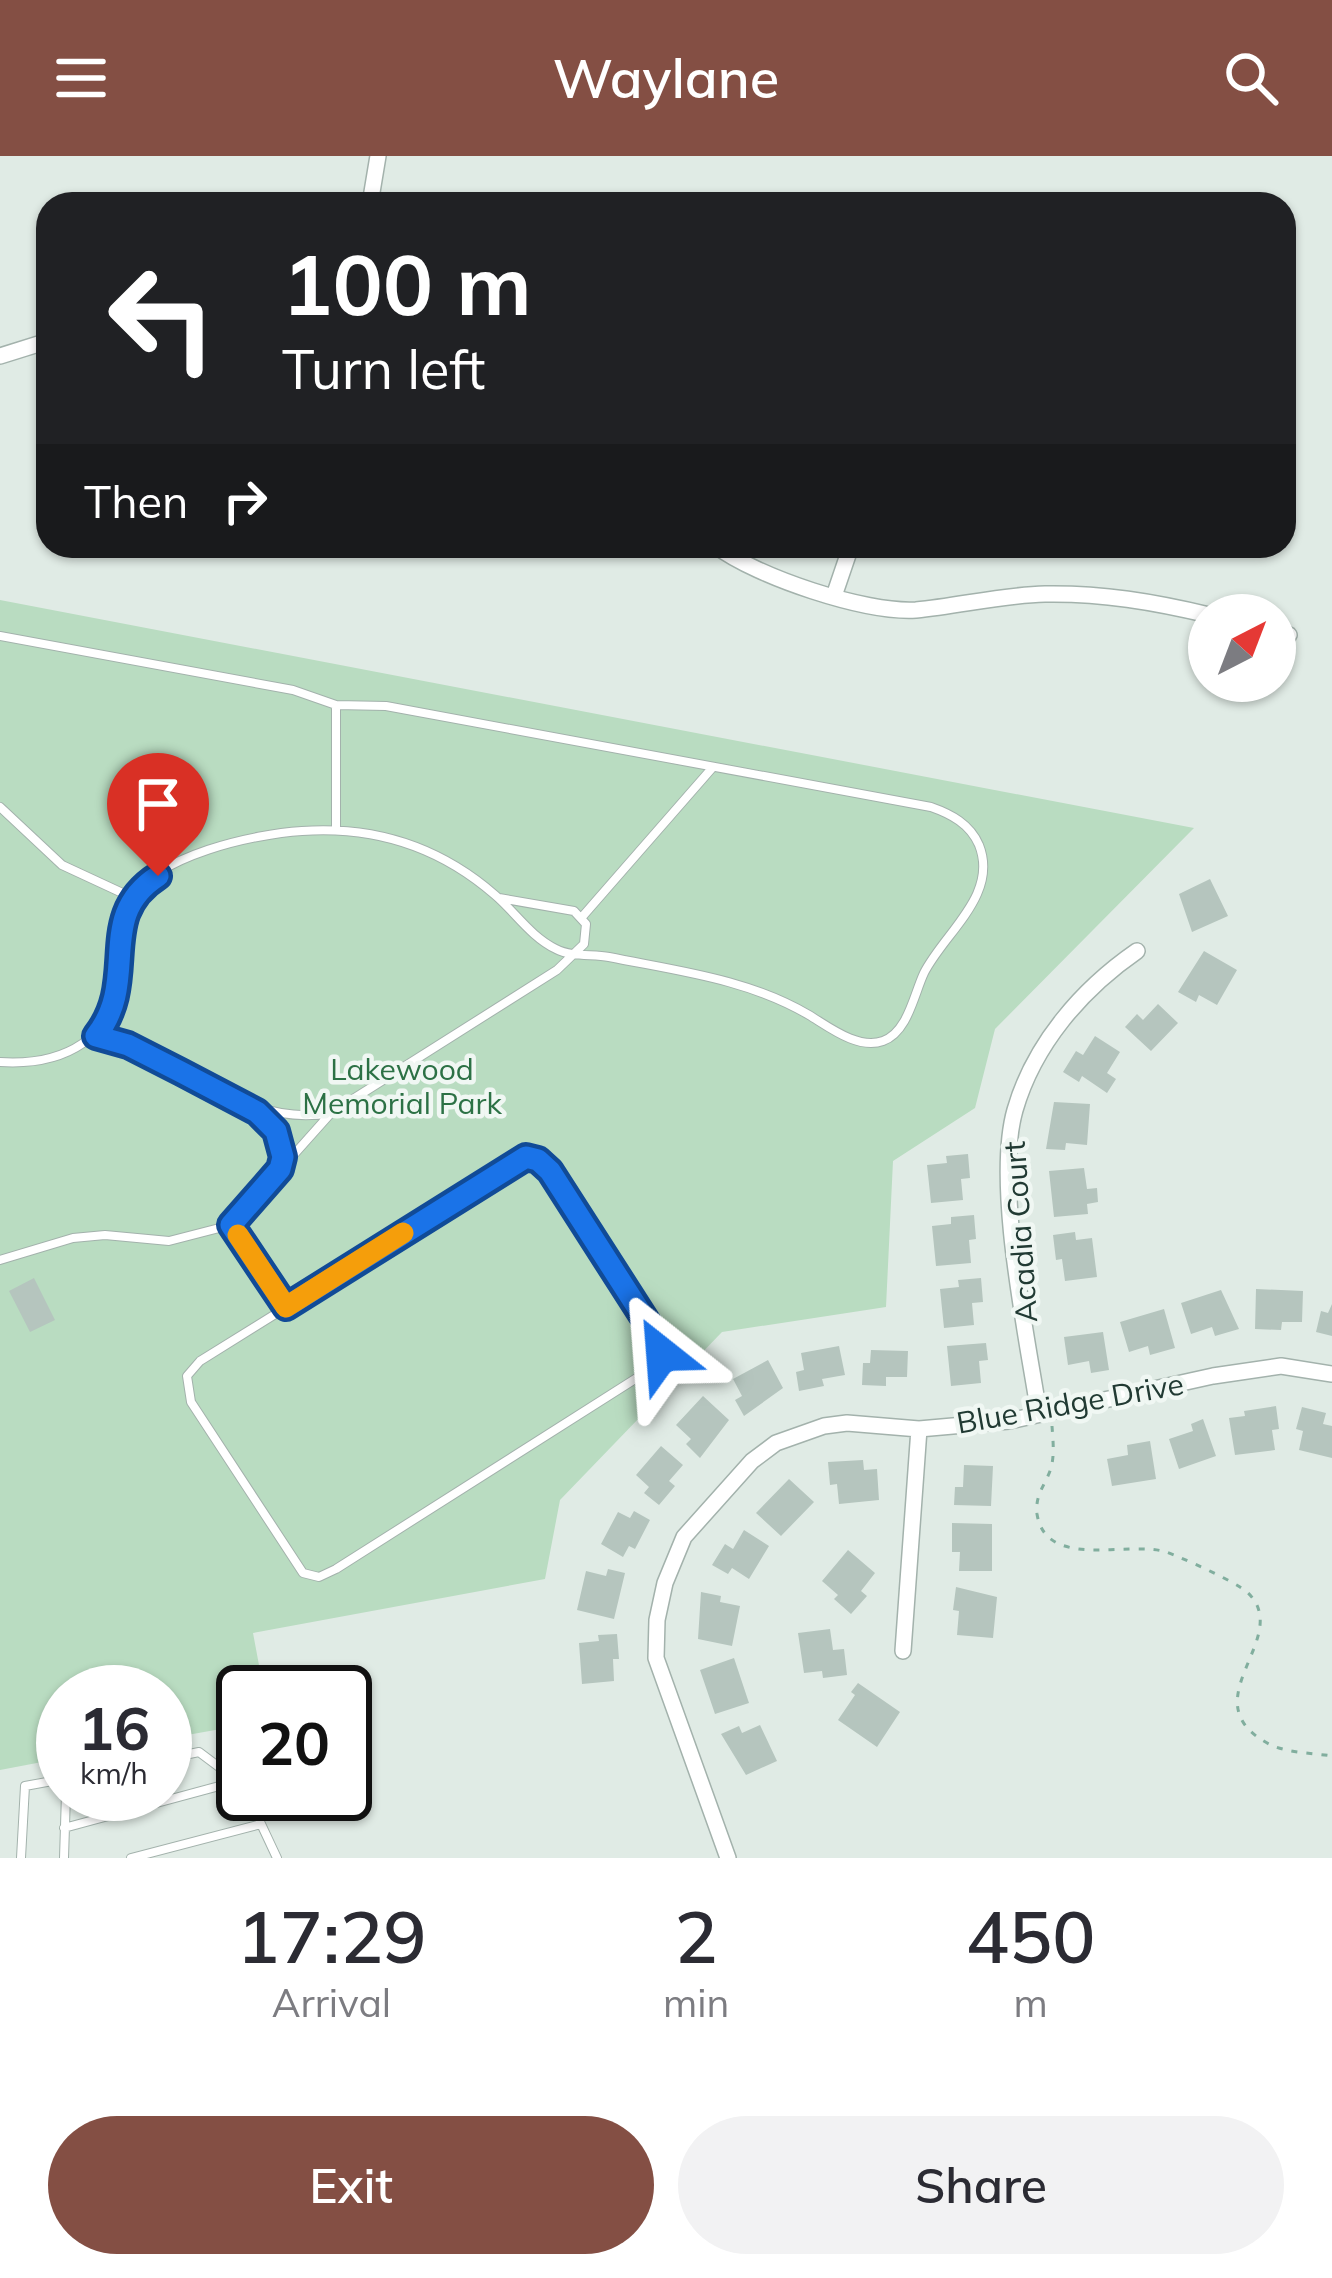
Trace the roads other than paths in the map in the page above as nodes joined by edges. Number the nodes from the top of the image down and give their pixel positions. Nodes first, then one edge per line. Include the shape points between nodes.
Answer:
1 (378, 156) edge
2 (372, 192) edge
3 (36, 345) edge
4 (0, 356) edge
5 (732, 558) edge
6 (847, 558) edge
7 (834, 596) junction
8 (1188, 610) edge
9 (0, 636) edge
10 (335, 705) junction
11 (713, 767) junction
12 (0, 807) edge
13 (336, 829) junction
14 (131, 897) junction
15 (499, 898) junction
16 (582, 917) junction
17 (1137, 951) dead end
18 (578, 953) junction
19 (96, 1036) junction
20 (0, 1062) edge
21 (238, 1103) junction
22 (331, 1113) junction
23 (280, 1169) junction
24 (231, 1225) junction
25 (0, 1260) edge
26 (286, 1307) junction
27 (1332, 1374) edge
28 (1045, 1413) junction
29 (920, 1429) junction
30 (903, 1651) dead end
31 (36, 1784) edge
32 (216, 1789) edge
33 (64, 1821) edge
34 (261, 1821) edge
35 (262, 1824) junction
36 (64, 1828) junction
37 (21, 1858) edge
38 (64, 1858) edge
39 (131, 1858) edge
40 (277, 1858) edge
41 (728, 1858) edge

1 - 2 street
3 - 4 street
5 - 7 street
6 - 7 street
7 - 8 street via 910,610 1041,594 1132,596
9 - 10 lane via 292,690
10 - 11 lane via 386,706
10 - 13 lane
11 - 16 lane
11 - 18 lane via 931,807 969,829 982,853 982,880 897,1031 883,1042 862,1042 756,988
12 - 14 lane via 62,865
13 - 14 lane via 221,844
13 - 15 lane via 422,848
14 - 19 lane via 113,1010
15 - 16 lane
15 - 18 lane via 556,950
16 - 18 lane via 587,934
17 - 28 street, Acadia Court via 1099,976 1036,1057 1014,1112 1015,1245
18 - 22 lane
19 - 20 lane via 52,1058
19 - 21 lane
21 - 22 lane
21 - 23 lane via 276,1131
22 - 23 lane
23 - 24 lane
24 - 25 lane via 169,1241 74,1238
24 - 26 lane
26 - 26 lane via 526,1157 550,1171 662,1354 654,1367 356,1557 310,1576 290,1559 185,1385 200,1361
27 - 28 street, Blue Ridge Drive via 1281,1366
28 - 29 street, Blue Ridge Drive
29 - 30 street
29 - 41 street, Blue Ridge Drive via 847,1423 800,1432 752,1461 684,1537 657,1620 656,1658
31 - 37 lane via 25,1786
32 - 36 lane
33 - 36 lane
34 - 35 lane
35 - 39 lane
35 - 40 lane
36 - 38 lane

